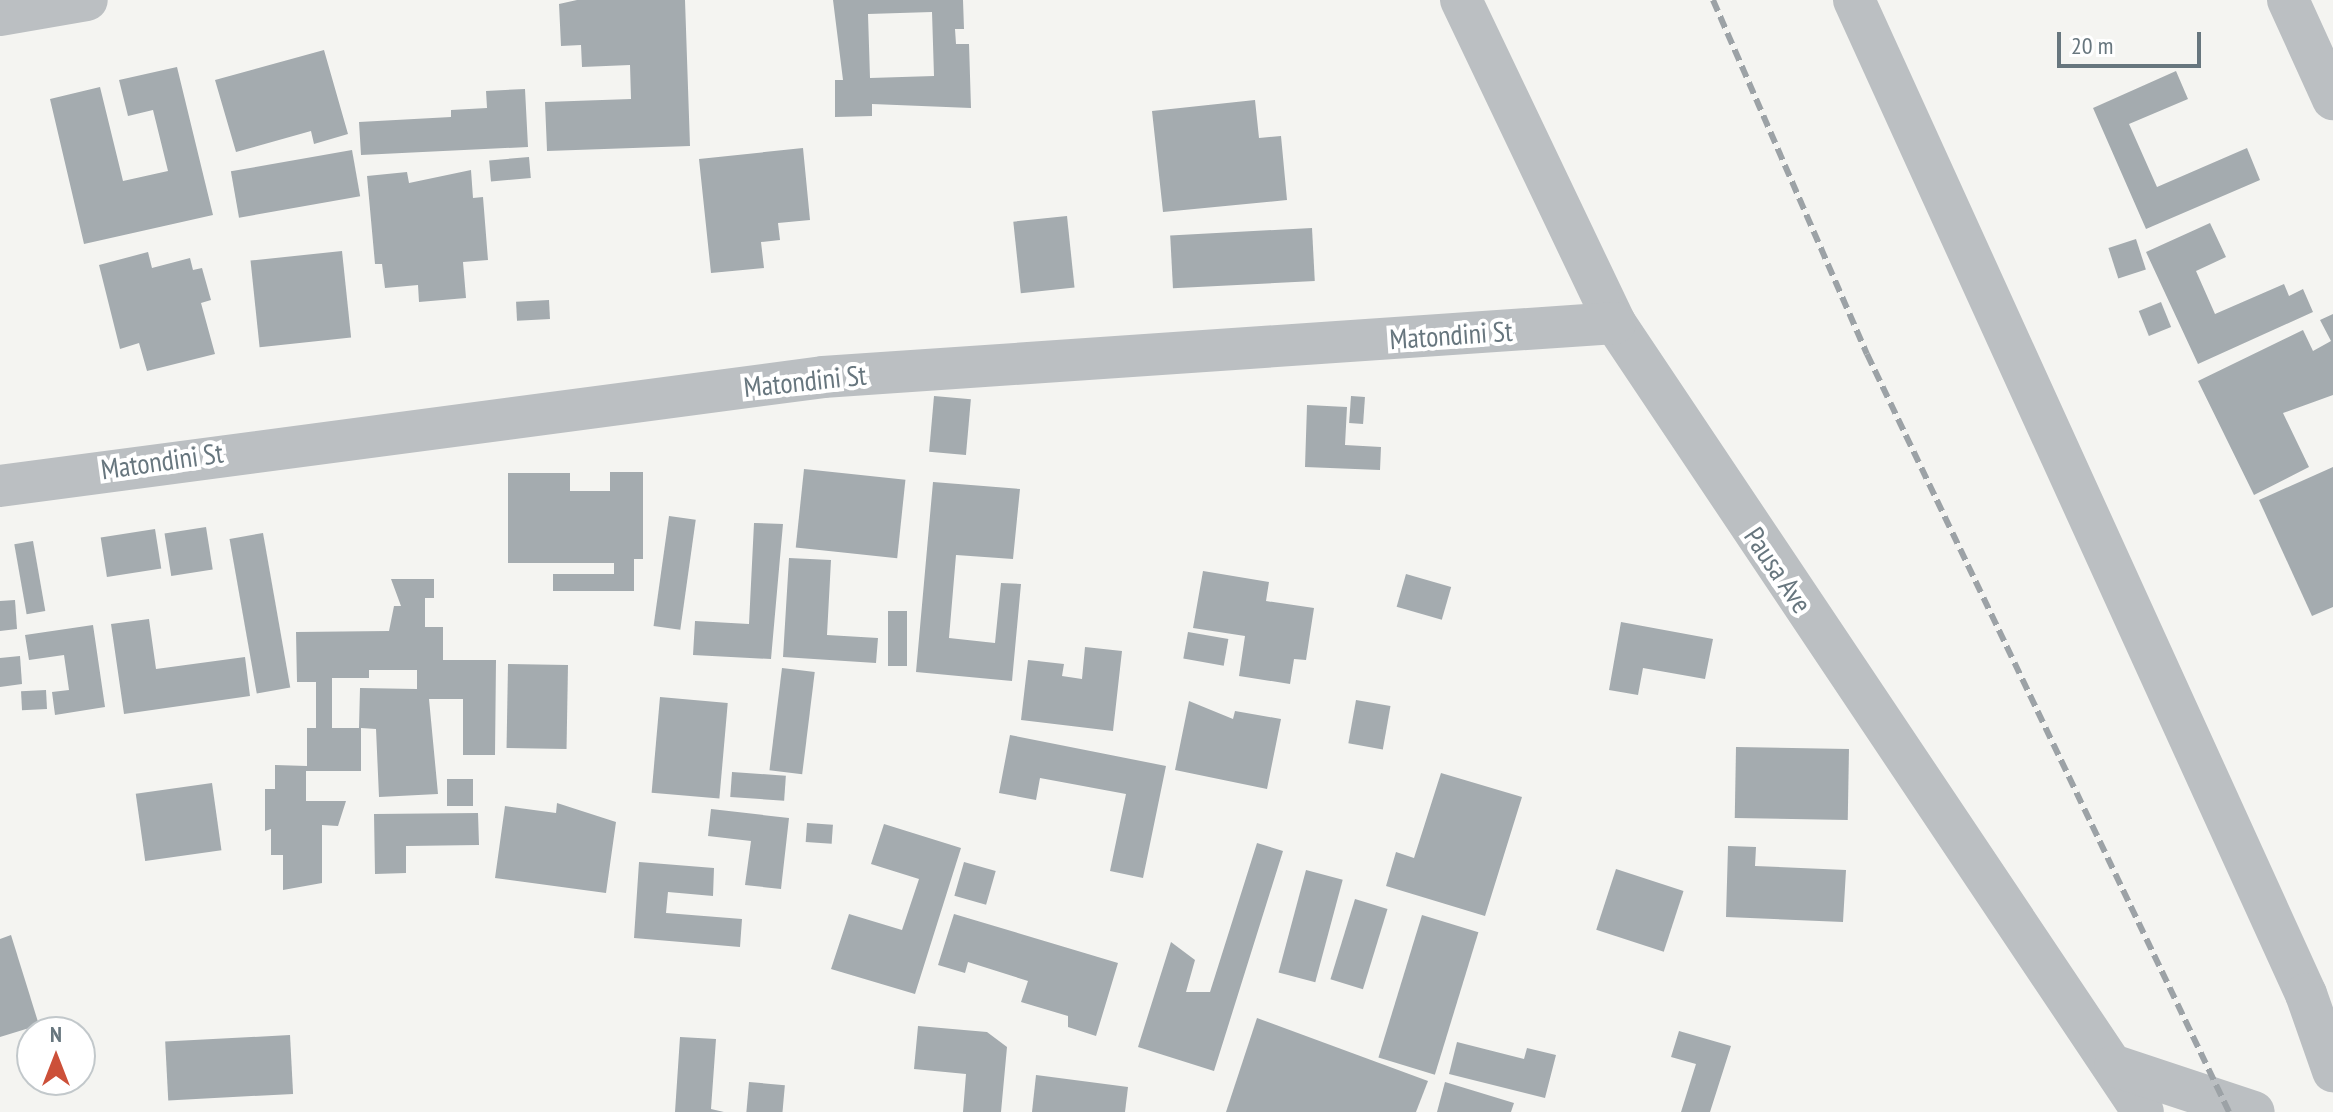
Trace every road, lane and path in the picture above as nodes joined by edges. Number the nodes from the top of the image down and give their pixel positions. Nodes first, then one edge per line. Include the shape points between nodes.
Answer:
1 (87, 0) edge
2 (1461, 0) edge
3 (1854, 0) edge
4 (2288, 0) edge
5 (0, 15) edge
6 (2333, 99) edge
7 (1615, 323) junction
8 (0, 486) edge
9 (2320, 988) edge
10 (2115, 1066) junction
11 (2333, 1071) edge
12 (2143, 1112) edge
13 (2254, 1112) edge

1 - 5 street
2 - 7 street, Pausa Ave
3 - 9 street
4 - 6 street
7 - 8 street, Matondini St via 823,377
7 - 10 street, Pausa Ave
9 - 11 street
10 - 12 street, Pausa Ave
10 - 13 street

